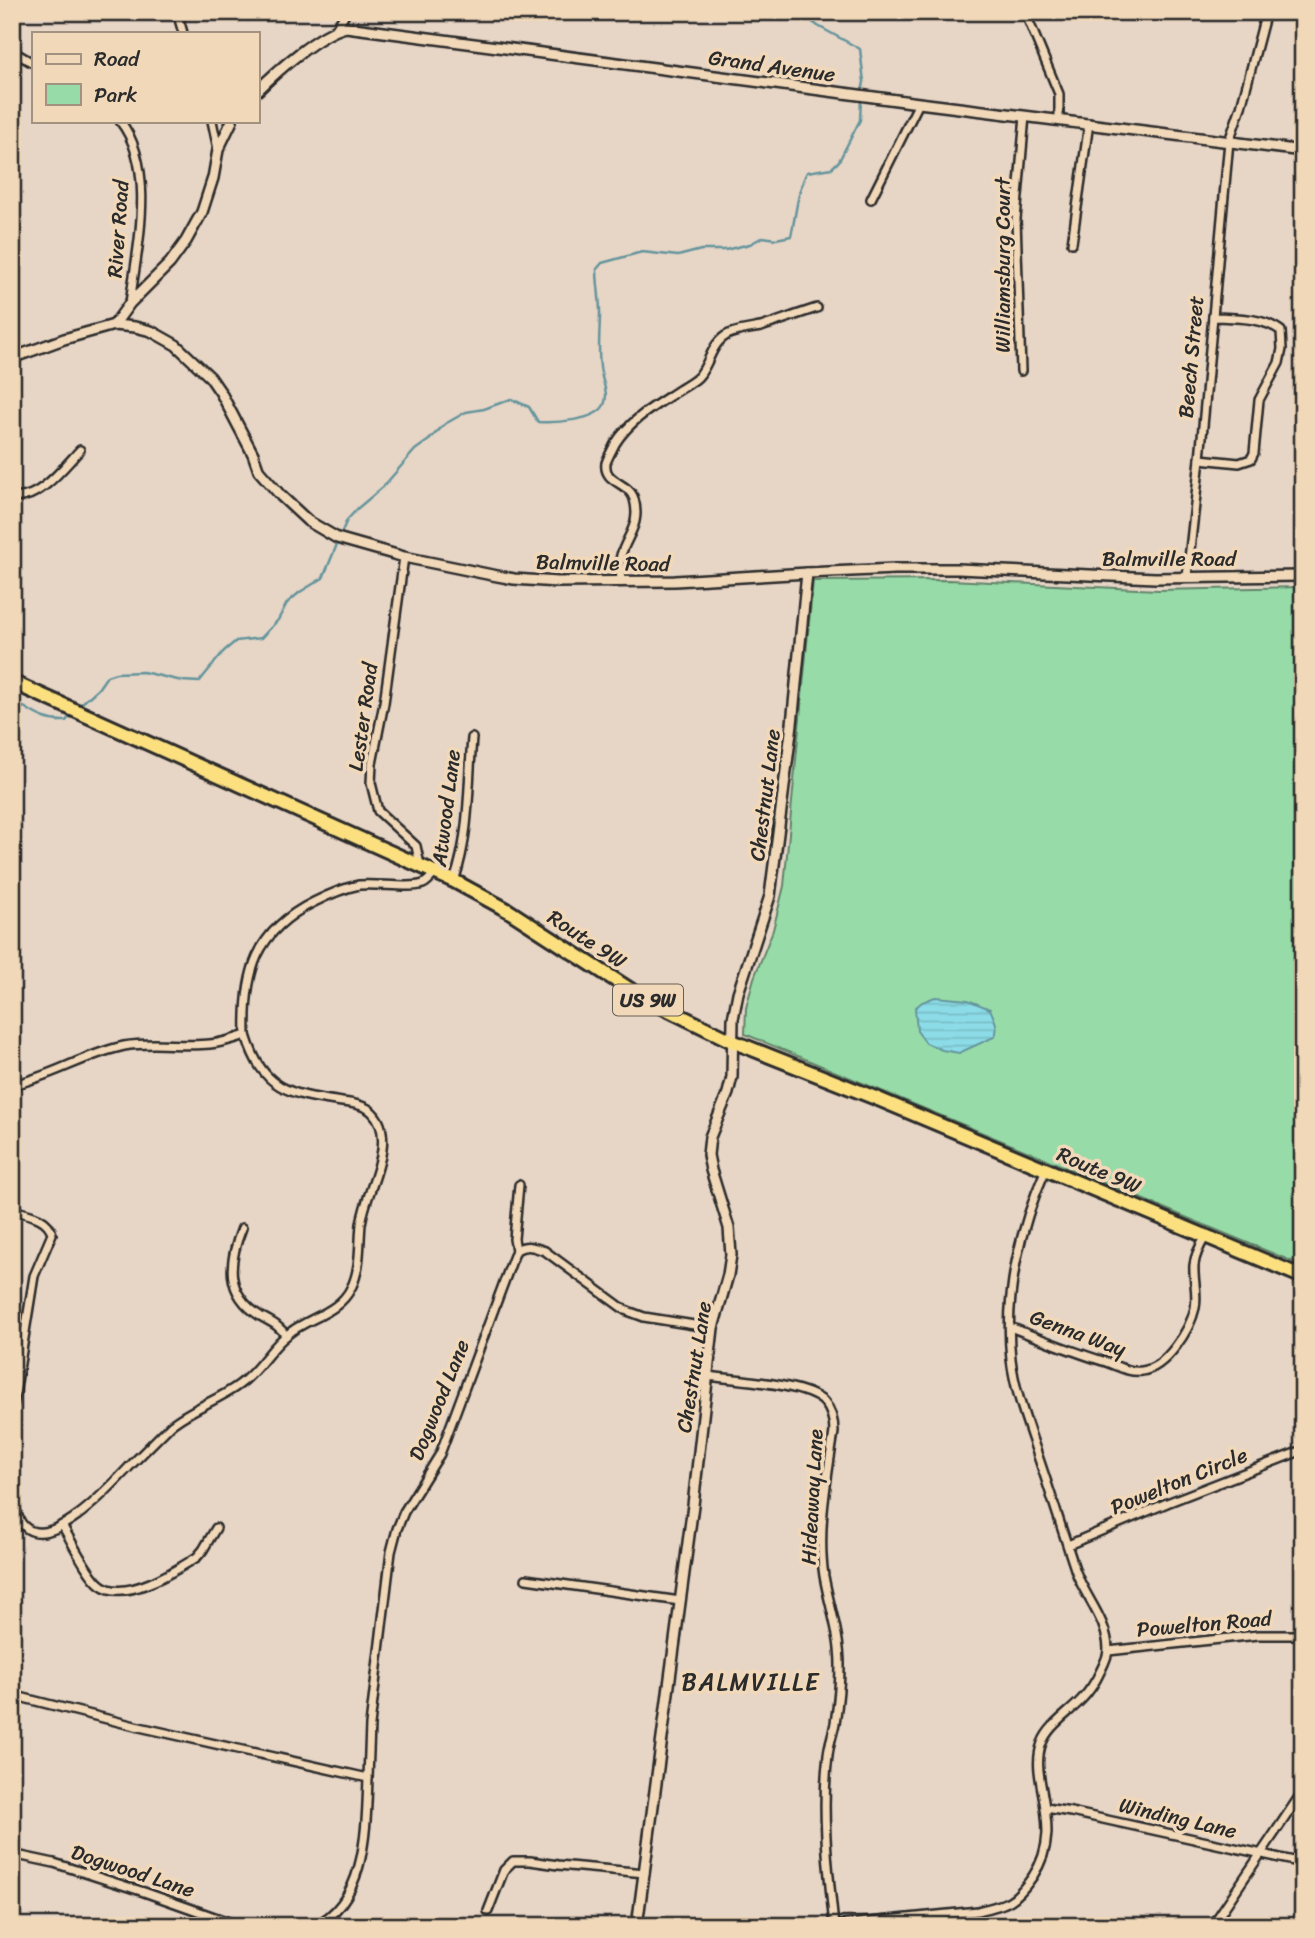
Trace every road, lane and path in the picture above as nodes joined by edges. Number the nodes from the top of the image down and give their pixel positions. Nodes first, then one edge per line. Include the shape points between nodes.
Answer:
1 (177, 12) edge
2 (346, 12) edge
3 (1025, 12) edge
4 (1266, 12) edge
5 (336, 29) junction
6 (183, 32) edge
7 (12, 51) edge
8 (32, 62) edge
9 (259, 89) edge
10 (919, 103) junction
11 (1025, 116) junction
12 (1059, 120) junction
13 (121, 122) edge
14 (212, 122) edge
15 (232, 122) edge
16 (1088, 123) junction
17 (1229, 141) junction
18 (218, 150) junction
19 (1303, 150) edge
20 (871, 199) dead end
21 (1072, 243) dead end
22 (130, 303) junction
23 (817, 308) dead end
24 (1213, 317) junction
25 (114, 325) junction
26 (12, 358) edge
27 (1021, 371) dead end
28 (80, 450) dead end
29 (1200, 459) junction
30 (12, 496) edge
31 (404, 557) junction
32 (807, 573) junction
33 (1303, 576) edge
34 (1187, 577) junction
35 (621, 582) junction
36 (12, 681) edge
37 (472, 738) dead end
38 (419, 865) junction
39 (435, 873) junction
40 (454, 881) junction
41 (246, 1035) junction
42 (732, 1041) junction
43 (12, 1085) edge
44 (1045, 1169) junction
45 (519, 1185) dead end
46 (12, 1210) edge
47 (242, 1228) dead end
48 (1206, 1236) junction
49 (516, 1250) junction
50 (1303, 1277) edge
51 (1010, 1327) junction
52 (713, 1328) junction
53 (286, 1336) junction
54 (708, 1376) junction
55 (12, 1413) edge
56 (1303, 1450) edge
57 (12, 1496) edge
58 (62, 1525) junction
59 (216, 1528) dead end
60 (1068, 1545) junction
61 (526, 1579) dead end
62 (680, 1601) junction
63 (1303, 1635) edge
64 (1108, 1651) junction
65 (12, 1695) edge
66 (368, 1778) junction
67 (1303, 1791) edge
68 (1046, 1808) junction
69 (12, 1854) edge
70 (1260, 1854) junction
71 (1303, 1863) edge
72 (645, 1873) junction
73 (488, 1911) dead end
74 (930, 1916) junction
75 (834, 1925) edge
76 (240, 1926) edge
77 (314, 1926) edge
78 (637, 1926) edge
79 (828, 1926) edge
80 (932, 1926) edge
81 (1212, 1926) edge

1 - 6 street
2 - 5 street
3 - 12 street via 1059,94
4 - 17 street, Beech Street
5 - 9 street
5 - 10 street, Grand Avenue via 368,29
7 - 8 street
10 - 11 street, Grand Avenue
10 - 20 street
11 - 12 street, Grand Avenue
11 - 27 street, Williamsburg Court via 1016,219
12 - 16 street, Grand Avenue
13 - 22 street, River Road via 135,146 141,180
14 - 18 street
15 - 18 street
16 - 17 street, Grand Avenue
16 - 21 street
17 - 19 street, Grand Avenue
17 - 24 street, Beech Street
18 - 22 street via 210,191 186,241
22 - 25 street
23 - 35 street via 722,338 697,377 638,418 620,437 606,464 607,472 631,492 635,512 621,554
24 - 29 street, Beech Street
24 - 29 street via 1274,326 1283,335 1282,349 1259,400 1251,459 1240,463
25 - 26 street, Balmville Road
25 - 31 street, Balmville Road via 156,333 197,363 221,393 259,471 296,512 341,539
28 - 30 street via 33,494
29 - 34 street, Beech Street
31 - 35 street, Balmville Road via 514,579
31 - 38 street, Lester Road via 371,783 378,811 416,846
32 - 34 street, Balmville Road via 958,569
32 - 35 street, Balmville Road
32 - 42 street, Chestnut Lane via 770,896 738,993
33 - 34 street, Balmville Road
36 - 38 highway, Route 9W / US 9W
37 - 40 street, Atwood Lane via 464,841
38 - 39 highway, Route 9W / US 9W
39 - 40 highway, Route 9W / US 9W
39 - 41 street via 422,885 369,885 340,891 281,923 261,946 252,971
40 - 42 highway, Route 9W / US 9W via 640,996
41 - 43 street via 207,1044 126,1046
41 - 53 street via 251,1053 269,1079 294,1092 362,1107 372,1112 381,1131 378,1171 364,1208 350,1290 339,1304
42 - 44 highway, Route 9W / US 9W
42 - 52 street, Chestnut Lane via 732,1077 708,1155 731,1242 728,1275
44 - 48 highway, Route 9W / US 9W
44 - 51 street via 1020,1242
45 - 49 street
46 - 55 street via 46,1222 52,1234 34,1276
47 - 53 street via 232,1257 237,1293
48 - 50 highway, Route 9W / US 9W
48 - 51 street, Genna Way via 1195,1260 1196,1300 1189,1325 1177,1346 1150,1369 1134,1372
49 - 52 street via 523,1246 545,1251 625,1310
49 - 66 street, Dogwood Lane via 440,1454 397,1529 370,1725
51 - 60 street via 1011,1360 1021,1404
52 - 54 street, Chestnut Lane
53 - 58 street via 252,1375 183,1415 99,1499
54 - 62 street, Chestnut Lane
54 - 75 street, Hideaway Lane via 809,1392 824,1402 834,1420 823,1559 840,1665 826,1782
56 - 60 street, Powelton Circle
57 - 58 street via 25,1528 44,1531
58 - 59 street via 98,1583 123,1591 138,1588 197,1557
60 - 64 street via 1101,1622
61 - 62 street
62 - 72 street, Chestnut Lane
63 - 64 street, Powelton Road via 1258,1635
64 - 68 street via 1094,1684 1041,1745 1038,1763
65 - 66 street
66 - 77 street, Dogwood Lane via 358,1872 339,1908
67 - 70 street
68 - 70 street, Winding Lane
68 - 74 street via 1042,1863 1017,1896 1002,1906
69 - 76 street, Dogwood Lane via 67,1867
70 - 71 street, Winding Lane
70 - 81 street
72 - 73 street via 513,1861 504,1870
72 - 78 street, Chestnut Lane
74 - 75 street
74 - 80 street
75 - 79 street

